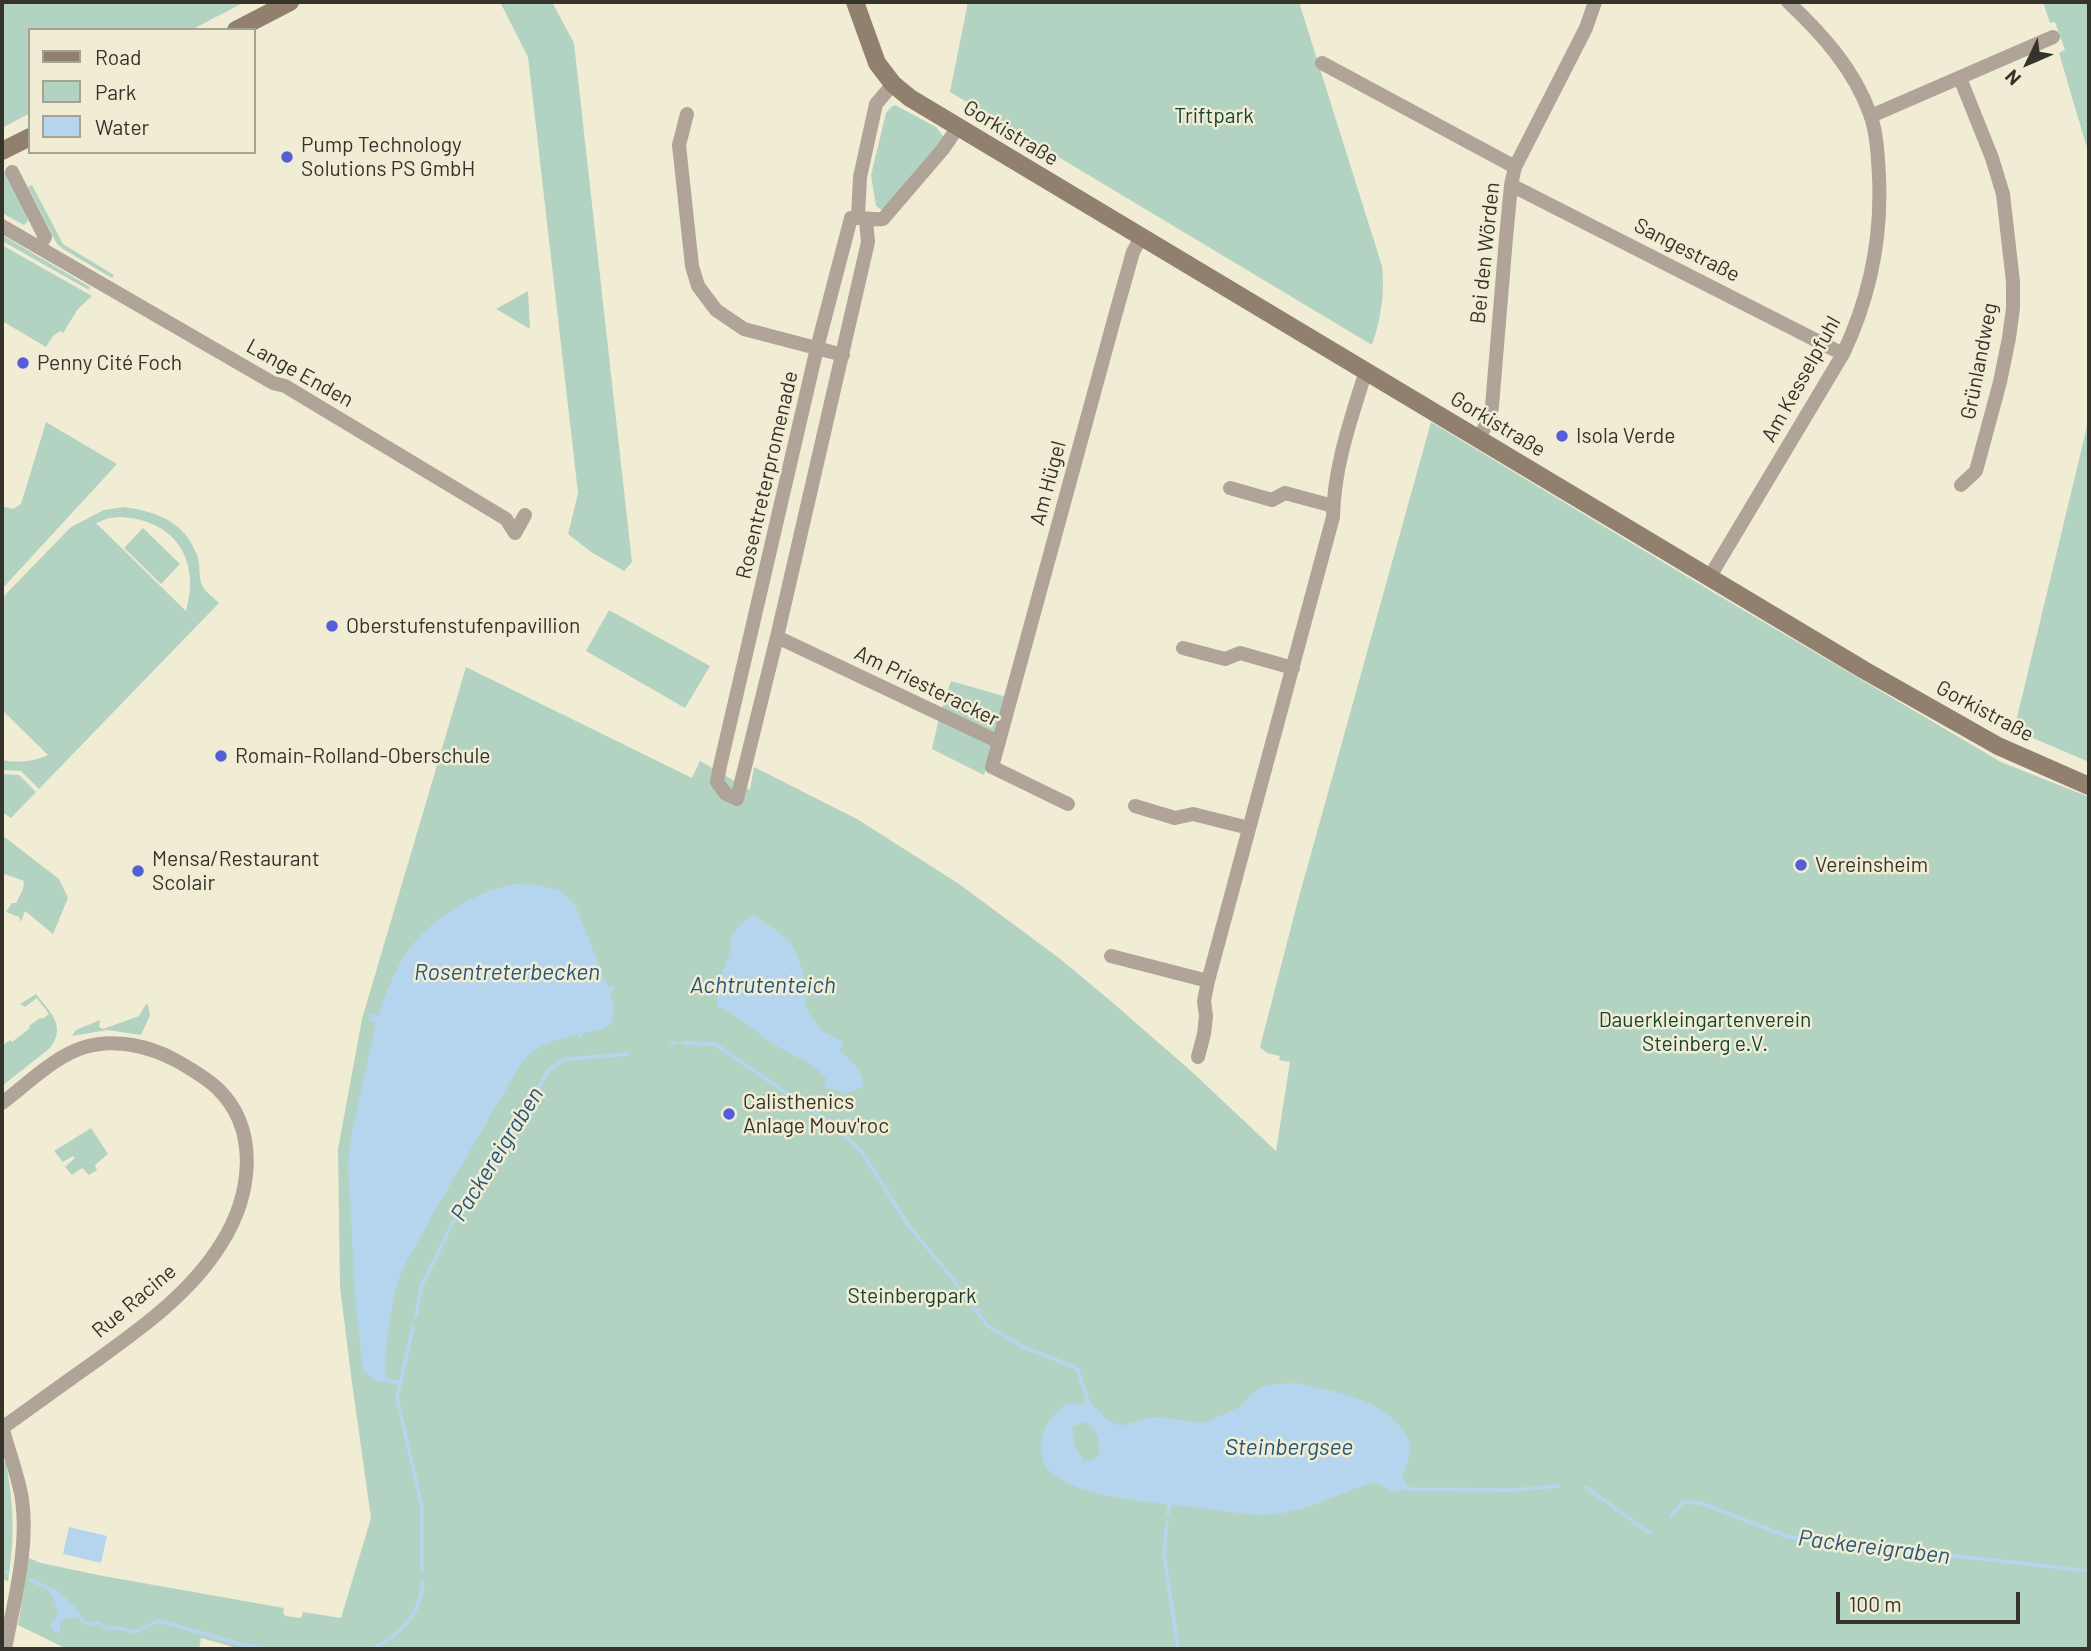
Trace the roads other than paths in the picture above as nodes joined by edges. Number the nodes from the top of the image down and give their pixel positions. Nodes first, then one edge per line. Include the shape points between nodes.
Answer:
1 (290, 2) edge
2 (855, 2) edge
3 (1595, 2) edge
4 (1788, 2) edge
5 (240, 28) edge
6 (2053, 37) dead end
7 (1322, 63) dead end
8 (1960, 78) junction
9 (893, 84) junction
10 (687, 114) dead end
11 (1871, 116) junction
12 (958, 127) junction
13 (28, 137) edge
14 (2, 151) edge
15 (1515, 167) junction
16 (12, 172) dead end
17 (1511, 185) junction
18 (862, 219) junction
19 (2, 226) edge
20 (1141, 237) junction
21 (39, 247) junction
22 (817, 348) junction
23 (1843, 354) junction
24 (843, 355) junction
25 (1367, 372) junction
26 (1478, 439) junction
27 (1961, 485) dead end
28 (1230, 488) dead end
29 (1334, 506) junction
30 (525, 514) dead end
31 (1709, 578) junction
32 (757, 612) junction
33 (781, 618) junction
34 (777, 637) junction
35 (1183, 648) dead end
36 (1293, 668) junction
37 (999, 741) junction
38 (2089, 786) edge
39 (1068, 804) dead end
40 (1135, 806) dead end
41 (1250, 828) junction
42 (1111, 956) dead end
43 (1208, 981) junction
44 (1198, 1057) dead end
45 (2, 1103) edge
46 (2, 1427) edge
47 (5, 1649) edge

1 - 5 main road
2 - 9 main road, Gorkistraße via 873,56
3 - 15 street, Bei den Wörden
4 - 11 street, Am Kesselpfuhl via 1842,60
6 - 8 street
7 - 15 street
8 - 11 street
8 - 27 street, Grünlandweg via 2003,194 2013,282 2000,382 1976,471
9 - 12 main road, Gorkistraße
9 - 18 street, Rosentreterpromenade via 876,103 860,177
10 - 22 street, Rosentreterpromenade via 679,145 698,286 716,310 744,329
11 - 23 street, Am Kesselpfuhl via 1879,165 1878,240 1867,293
12 - 18 street via 883,219
12 - 20 main road, Gorkistraße
13 - 14 main road
15 - 17 street, Bei den Wörden
16 - 21 street via 45,237
17 - 23 street, Sangestraße
17 - 26 street, Bei den Wörden via 1492,406
18 - 22 street, Rosentreterpromenade via 851,218 845,235
18 - 24 street, Rosentreterpromenade via 868,242
19 - 21 street, Lange Enden
20 - 25 main road, Gorkistraße
20 - 37 street, Am Hügel via 1133,252
21 - 30 street, Lange Enden via 421,466 506,519 515,533
22 - 24 street, Rosentreterpromenade
22 - 32 street, Rosentreterpromenade
23 - 31 street, Am Kesselpfuhl
24 - 33 street, Rosentreterpromenade
25 - 26 main road, Gorkistraße
25 - 29 street via 1340,456
26 - 31 main road, Gorkistraße
28 - 29 street via 1272,500 1285,493
29 - 36 street
31 - 38 main road, Gorkistraße via 1998,746
32 - 33 street, Rosentreterpromenade
32 - 34 street, Rosentreterpromenade via 717,782 737,799
33 - 34 street, Rosentreterpromenade
34 - 37 street, Am Priesteracker
35 - 36 street via 1225,659 1240,653
36 - 41 street
37 - 39 street, Am Priesteracker via 992,767
40 - 41 street via 1175,818 1193,814
41 - 43 street
42 - 43 street
43 - 44 street
45 - 46 street, Rue Racine via 78,1049 102,1044 145,1047 162,1052 217,1088 240,1121 247,1157 243,1191 230,1228 173,1302
46 - 47 street via 23,1520 22,1555

